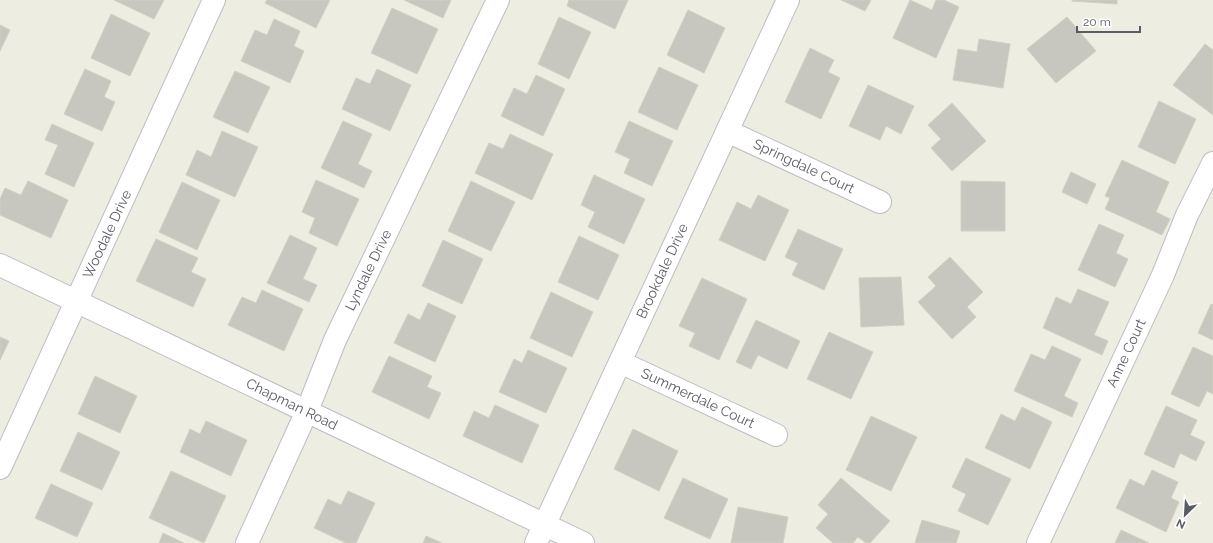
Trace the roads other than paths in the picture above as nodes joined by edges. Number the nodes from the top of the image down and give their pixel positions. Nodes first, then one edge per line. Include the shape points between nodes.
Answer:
1 (214, 0) edge
2 (498, 0) edge
3 (782, 2) edge
4 (727, 131) junction
5 (1213, 163) edge
6 (880, 202) dead end
7 (0, 265) edge
8 (77, 301) junction
9 (620, 362) junction
10 (307, 411) junction
11 (776, 435) dead end
12 (0, 468) edge
13 (540, 534) edge
14 (247, 543) edge
15 (583, 543) edge
16 (1038, 543) edge

1 - 8 street, Woodale Drive
2 - 10 street, Lyndale Drive via 335,340
3 - 4 street, Brookdale Drive
4 - 6 street, Springdale Court
4 - 9 street, Brookdale Drive
5 - 16 street, Anne Court
7 - 8 street, Chapman Road
8 - 10 street, Chapman Road
8 - 12 street, Woodale Drive
9 - 11 street, Summerdale Court
9 - 13 street, Brookdale Drive
10 - 13 street, Chapman Road
10 - 14 street, Lyndale Drive
13 - 15 street, Chapman Road

